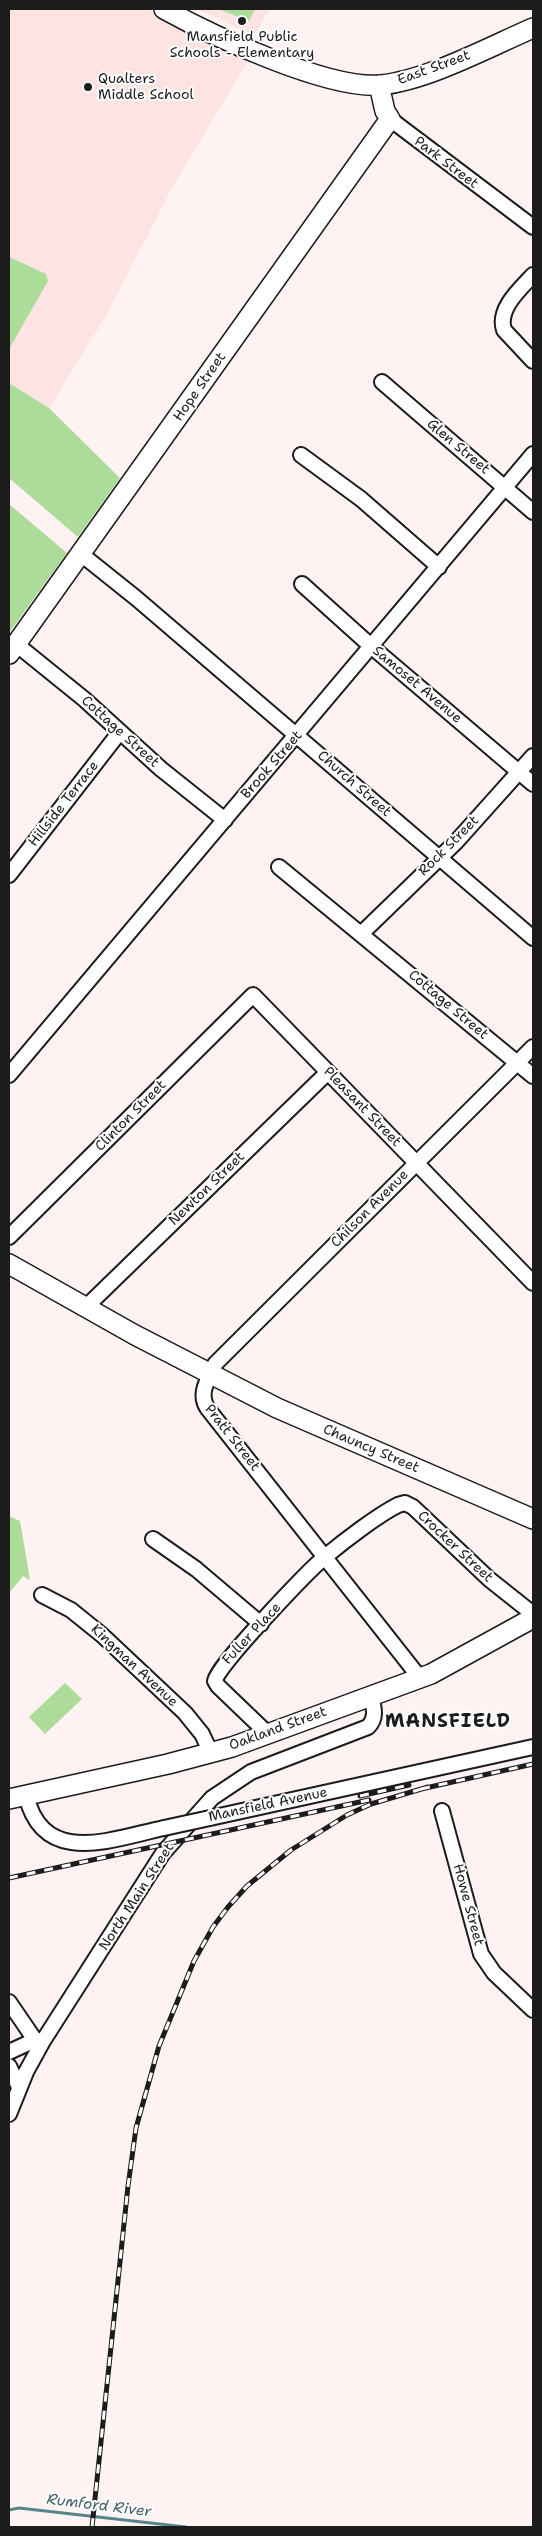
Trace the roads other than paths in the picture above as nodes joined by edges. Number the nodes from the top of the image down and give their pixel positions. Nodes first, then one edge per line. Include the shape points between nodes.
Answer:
1 (164, 9) edge
2 (533, 28) edge
3 (379, 85) junction
4 (390, 119) junction
5 (533, 227) edge
6 (533, 275) edge
7 (533, 361) edge
8 (382, 382) dead end
9 (533, 454) edge
10 (301, 455) dead end
11 (506, 488) junction
12 (533, 512) edge
13 (81, 554) junction
14 (439, 567) junction
15 (302, 584) dead end
16 (372, 647) junction
17 (12, 649) edge
18 (119, 733) junction
19 (297, 736) junction
20 (533, 756) edge
21 (520, 773) junction
22 (533, 784) edge
23 (225, 820) junction
24 (438, 857) junction
25 (279, 867) dead end
26 (9, 875) edge
27 (362, 933) junction
28 (533, 938) edge
29 (253, 995) joint
30 (533, 1047) edge
31 (517, 1062) junction
32 (328, 1072) junction
33 (9, 1075) edge
34 (533, 1076) edge
35 (417, 1163) junction
36 (9, 1236) edge
37 (9, 1264) edge
38 (533, 1283) edge
39 (86, 1306) junction
40 (210, 1374) junction
41 (533, 1519) edge
42 (153, 1539) dead end
43 (325, 1557) junction
44 (42, 1595) dead end
45 (533, 1616) edge
46 (261, 1624) junction
47 (420, 1678) junction
48 (371, 1696) junction
49 (268, 1734) junction
50 (533, 1747) edge
51 (211, 1753) junction
52 (17, 1797) edge
53 (442, 1811) dead end
54 (9, 2002) edge
55 (533, 2010) edge
56 (39, 2041) junction
57 (9, 2052) edge
58 (9, 2066) edge
59 (18, 2087) junction
60 (9, 2114) edge

1 - 3 main road, East Street via 294,67 345,83
2 - 3 main road, East Street via 432,70
3 - 4 main road via 384,111
4 - 5 street, Park Street
4 - 13 main road, Hope Street
6 - 7 street via 509,303 502,324
8 - 11 street, Glen Street
9 - 11 street, Brook Street
10 - 14 street via 361,499
11 - 12 street, Glen Street
11 - 14 street, Brook Street
13 - 17 main road, Hope Street
13 - 19 street, Church Street
14 - 16 street, Brook Street
15 - 16 street, Samoset Avenue
16 - 19 street, Brook Street
16 - 21 street, Samoset Avenue
17 - 18 street, Cottage Street via 84,699
18 - 23 street, Cottage Street
18 - 26 street, Hillside Terrace
19 - 23 street, Brook Street
19 - 24 street, Church Street
20 - 21 street, Rock Street
21 - 22 street, Samoset Avenue
21 - 24 street, Rock Street
23 - 33 street, Brook Street
24 - 27 street, Rock Street
24 - 28 street, Church Street
25 - 27 street, Cottage Street
27 - 31 street, Cottage Street
29 - 32 street, Pleasant Street
29 - 36 street, Clinton Street
30 - 31 street, Chilson Avenue
31 - 34 street, Cottage Street
31 - 35 street, Chilson Avenue
32 - 35 street, Pleasant Street
32 - 39 street, Newton Street
35 - 38 street, Pleasant Street
35 - 40 street, Chilson Avenue via 215,1364
37 - 39 main road
39 - 40 main road
40 - 41 main road, Chauncy Street via 281,1409
40 - 43 street, Pratt Street via 203,1392 204,1404
42 - 46 street via 211,1581
43 - 45 street, Crocker Street via 389,1510 405,1503
43 - 46 street, Fuller Place
43 - 47 street, Pratt Street
44 - 51 street, Kingman Avenue via 71,1610 102,1635 185,1713 202,1734
45 - 47 main road, Oakland Street
46 - 49 street, Fuller Place via 226,1661 214,1679
47 - 48 main road, Oakland Street
48 - 49 main road, Oakland Street
48 - 56 street, North Main Street via 374,1714 368,1727 251,1772 230,1784 203,1807 163,1853
49 - 51 main road, Oakland Street
50 - 52 street, Mansfield Avenue, bridge via 90,1843 66,1843 49,1835
51 - 52 main road, Oakland Street
53 - 55 street, Howe Street via 481,1954 494,1973
54 - 56 street
56 - 57 street
56 - 59 street, North Main Street
58 - 59 street
59 - 60 street, North Main Street

